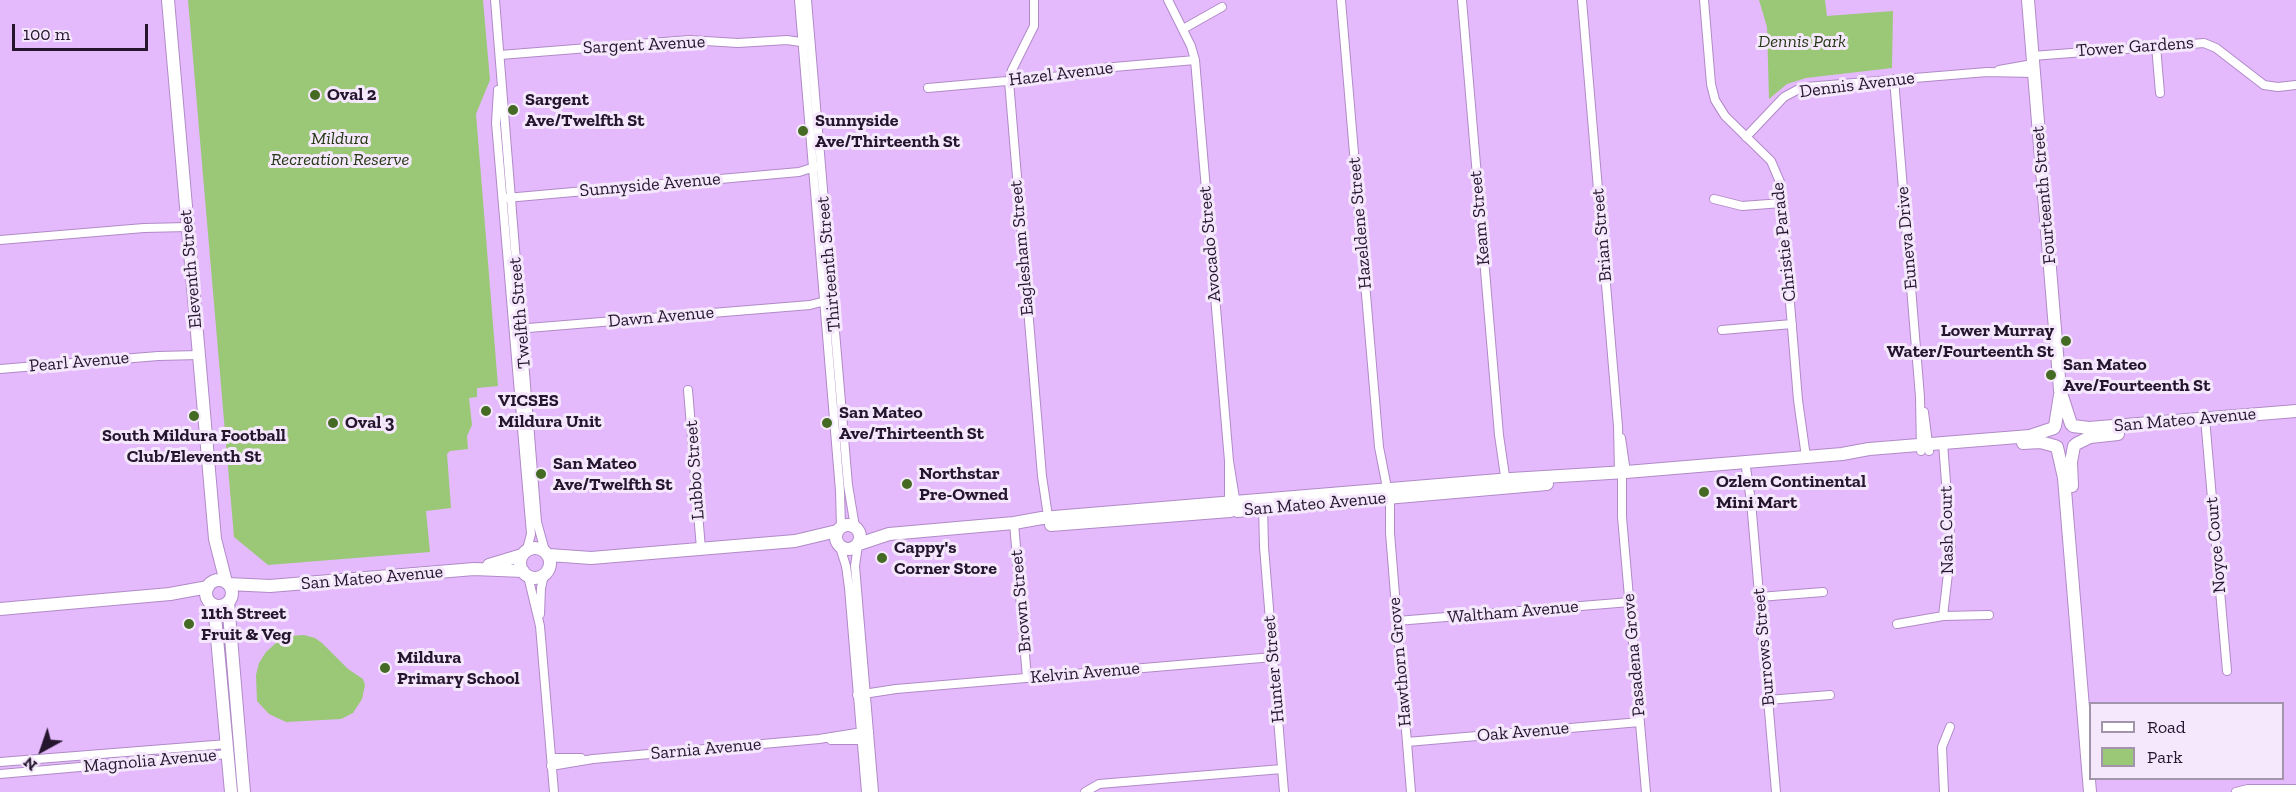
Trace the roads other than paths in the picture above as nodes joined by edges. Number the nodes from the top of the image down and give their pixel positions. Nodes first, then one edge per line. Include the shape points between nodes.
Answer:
1 (168, 0) edge
2 (495, 0) edge
3 (799, 0) edge
4 (807, 0) edge
5 (1034, 0) edge
6 (1167, 0) edge
7 (1341, 0) edge
8 (1462, 0) edge
9 (1582, 0) edge
10 (1704, 0) edge
11 (2028, 0) edge
12 (1222, 7) dead end
13 (1183, 28) junction
14 (806, 38) junction
15 (2156, 46) junction
16 (500, 55) junction
17 (1194, 60) junction
18 (2033, 64) junction
19 (1894, 79) junction
20 (1009, 81) junction
21 (2296, 85) edge
22 (928, 88) dead end
23 (2160, 93) dead end
24 (1746, 137) junction
25 (817, 171) junction
26 (506, 198) junction
27 (1714, 199) dead end
28 (1782, 203) junction
29 (187, 224) junction
30 (0, 240) edge
31 (829, 303) junction
32 (1792, 324) junction
33 (517, 329) junction
34 (1722, 330) dead end
35 (199, 352) junction
36 (0, 369) edge
37 (688, 390) dead end
38 (2060, 390) junction
39 (2296, 411) edge
40 (2296, 419) edge
41 (2205, 422) junction
42 (2072, 425) junction
43 (2054, 427) junction
44 (2075, 445) junction
45 (1943, 446) junction
46 (2056, 446) junction
47 (1925, 448) junction
48 (1803, 457) junction
49 (1748, 461) junction
50 (1621, 472) junction
51 (1503, 484) junction
52 (1385, 494) junction
53 (1260, 505) junction
54 (1233, 507) junction
55 (1046, 522) junction
56 (1014, 523) junction
57 (857, 528) junction
58 (839, 529) junction
59 (889, 534) junction
60 (215, 539) junction
61 (795, 541) junction
62 (858, 544) junction
63 (839, 546) junction
64 (701, 549) junction
65 (525, 552) junction
66 (547, 553) junction
67 (591, 558) junction
68 (474, 569) junction
69 (546, 572) junction
70 (526, 574) junction
71 (227, 583) junction
72 (209, 585) junction
73 (270, 586) junction
74 (1823, 592) dead end
75 (170, 594) junction
76 (1759, 597) junction
77 (230, 600) junction
78 (211, 602) junction
79 (1630, 602) junction
80 (0, 609) edge
81 (1989, 615) dead end
82 (1943, 616) junction
83 (1397, 621) junction
84 (1898, 624) dead end
85 (540, 626) junction
86 (1273, 657) junction
87 (2227, 671) dead end
88 (1027, 678) junction
89 (861, 692) junction
90 (1830, 695) dead end
91 (1768, 700) junction
92 (2090, 702) edge
93 (1640, 722) junction
94 (1950, 727) dead end
95 (865, 736) junction
96 (1407, 742) junction
97 (241, 747) junction
98 (171, 748) junction
99 (227, 749) junction
100 (129, 752) junction
101 (89, 755) junction
102 (48, 758) junction
103 (171, 759) junction
104 (21, 760) junction
105 (0, 762) edge
106 (551, 762) junction
107 (130, 763) junction
108 (90, 766) junction
109 (1282, 769) junction
110 (49, 770) junction
111 (22, 773) junction
112 (0, 774) edge
113 (2089, 780) edge
114 (2296, 789) edge
115 (231, 792) edge
116 (244, 792) edge
117 (554, 792) edge
118 (866, 792) edge
119 (874, 792) edge
120 (1085, 792) edge
121 (1284, 792) edge
122 (1411, 792) edge
123 (1646, 792) edge
124 (1776, 792) edge
125 (1944, 792) edge
126 (2236, 792) edge

1 - 29 street, Eleventh Street
2 - 16 street, Twelfth Street
3 - 14 street, Thirteenth Street
4 - 14 street, Thirteenth Street
5 - 20 street, Eaglesham Street via 1034,26
6 - 13 street, Avocado Street
7 - 52 street, Hazeldene Street via 1379,447 1378,473
8 - 51 street, Keam Street
9 - 50 street, Brian Street
10 - 24 street, Christie Parade via 1712,92 1719,108
11 - 18 street, Fourteenth Street
12 - 13 street
13 - 17 street, Avocado Street
14 - 16 street, Sargent Avenue via 738,43 689,40
14 - 25 street, Thirteenth Street
15 - 18 street, Tower Gardens
15 - 21 street, Tower Gardens via 2204,43 2264,85
15 - 23 street
16 - 26 street, Twelfth Street via 496,110
17 - 20 street, Hazel Avenue
17 - 54 street, Avocado Street
18 - 19 street, Dennis Avenue via 1987,72
18 - 38 street, Fourteenth Street
19 - 24 street, Dennis Avenue via 1797,90 1777,103
19 - 47 street, Euneva Drive
20 - 22 street, Hazel Avenue
20 - 55 street, Eaglesham Street
24 - 28 street, Christie Parade via 1775,168
25 - 26 street, Sunnyside Avenue
25 - 31 street, Thirteenth Street
26 - 33 street, Twelfth Street
27 - 28 street via 1742,206
28 - 32 street, Christie Parade
29 - 30 street
29 - 35 street, Eleventh Street
31 - 33 street, Dawn Avenue
31 - 57 street, Thirteenth Street via 850,506
31 - 58 street, Thirteenth Street
32 - 34 street
32 - 48 street, Christie Parade
33 - 65 street, Twelfth Street via 531,538
33 - 66 street, Twelfth Street via 537,522
35 - 36 street, Pearl Avenue
35 - 60 street, Eleventh Street
37 - 64 street, Lubbo Street
38 - 42 street, Fourteenth Street
38 - 43 street, Fourteenth Street
39 - 41 street, San Mateo Avenue
40 - 41 street, San Mateo Avenue
41 - 42 street, San Mateo Avenue via 2089,428
41 - 44 street, San Mateo Avenue via 2090,437
41 - 87 street, Noyce Court
42 - 43 street
42 - 44 street via 2078,436
43 - 45 street, San Mateo Avenue via 2031,436
43 - 46 street via 2051,435
44 - 46 street via 2064,450
44 - 92 street via 2071,478
45 - 46 street, San Mateo Avenue via 2030,442
45 - 47 street, San Mateo Avenue
45 - 82 street, Nash Court via 1951,548
46 - 113 street via 2064,478
47 - 48 street, San Mateo Avenue via 1863,456
48 - 49 street, San Mateo Avenue
49 - 50 street, San Mateo Avenue
49 - 76 street, Burrows Street
50 - 51 street, San Mateo Avenue
50 - 79 street, Pasadena Grove
51 - 52 street, San Mateo Avenue
52 - 53 street, San Mateo Avenue
52 - 83 street, Hawthorn Grove
53 - 54 street, San Mateo Avenue
53 - 86 street, Hunter Street
54 - 55 street, San Mateo Avenue
55 - 56 street, San Mateo Avenue
56 - 59 street, San Mateo Avenue
56 - 88 street, Brown Street
57 - 58 street via 848,525
57 - 59 street, San Mateo Avenue
57 - 62 street
58 - 61 street
58 - 63 street
59 - 62 street, San Mateo Avenue
60 - 71 street, Eleventh Street
60 - 72 street, Eleventh Street
61 - 63 street
61 - 64 street
62 - 63 street via 851,549
62 - 89 street via 855,566
63 - 89 street via 849,588
64 - 67 street
65 - 66 street via 537,548
65 - 68 street, San Mateo Avenue
65 - 70 street via 520,563
66 - 67 street
66 - 69 street
67 - 69 street
68 - 70 street, San Mateo Avenue
68 - 73 street, San Mateo Avenue
69 - 70 street via 536,578
69 - 85 street via 541,588
70 - 85 street
71 - 72 street via 218,580
71 - 73 street, San Mateo Avenue
71 - 77 street via 232,590
72 - 75 street
72 - 78 street via 206,593
73 - 77 street, San Mateo Avenue
74 - 76 street
75 - 78 street
75 - 80 street
76 - 91 street, Burrows Street
77 - 78 street via 222,606
77 - 97 street
78 - 99 street
79 - 83 street, Waltham Avenue
79 - 93 street, Pasadena Grove
81 - 82 street
82 - 84 street
83 - 96 street, Hawthorn Grove
85 - 106 street
86 - 88 street, Kelvin Avenue
86 - 109 street, Hunter Street
88 - 89 street, Kelvin Avenue
89 - 95 street
90 - 91 street
91 - 124 street, Burrows Street
93 - 96 street, Oak Avenue
93 - 123 street, Pasadena Grove
94 - 125 street via 1942,747
95 - 106 street, Sarnia Avenue
95 - 118 street
95 - 119 street
96 - 122 street, Hawthorn Grove
97 - 99 street
97 - 116 street
98 - 99 street, Magnolia Avenue
98 - 100 street, Magnolia Avenue
98 - 103 street
99 - 103 street, Magnolia Avenue
99 - 115 street
100 - 101 street, Magnolia Avenue
100 - 107 street
101 - 102 street, Magnolia Avenue
101 - 108 street
102 - 104 street, Magnolia Avenue
102 - 110 street
103 - 107 street, Magnolia Avenue
104 - 105 street, Magnolia Avenue
104 - 111 street
106 - 117 street
107 - 108 street, Magnolia Avenue
108 - 110 street, Magnolia Avenue
109 - 120 street via 1099,784
109 - 121 street, Hunter Street
110 - 111 street, Magnolia Avenue
111 - 112 street, Magnolia Avenue
114 - 126 street

